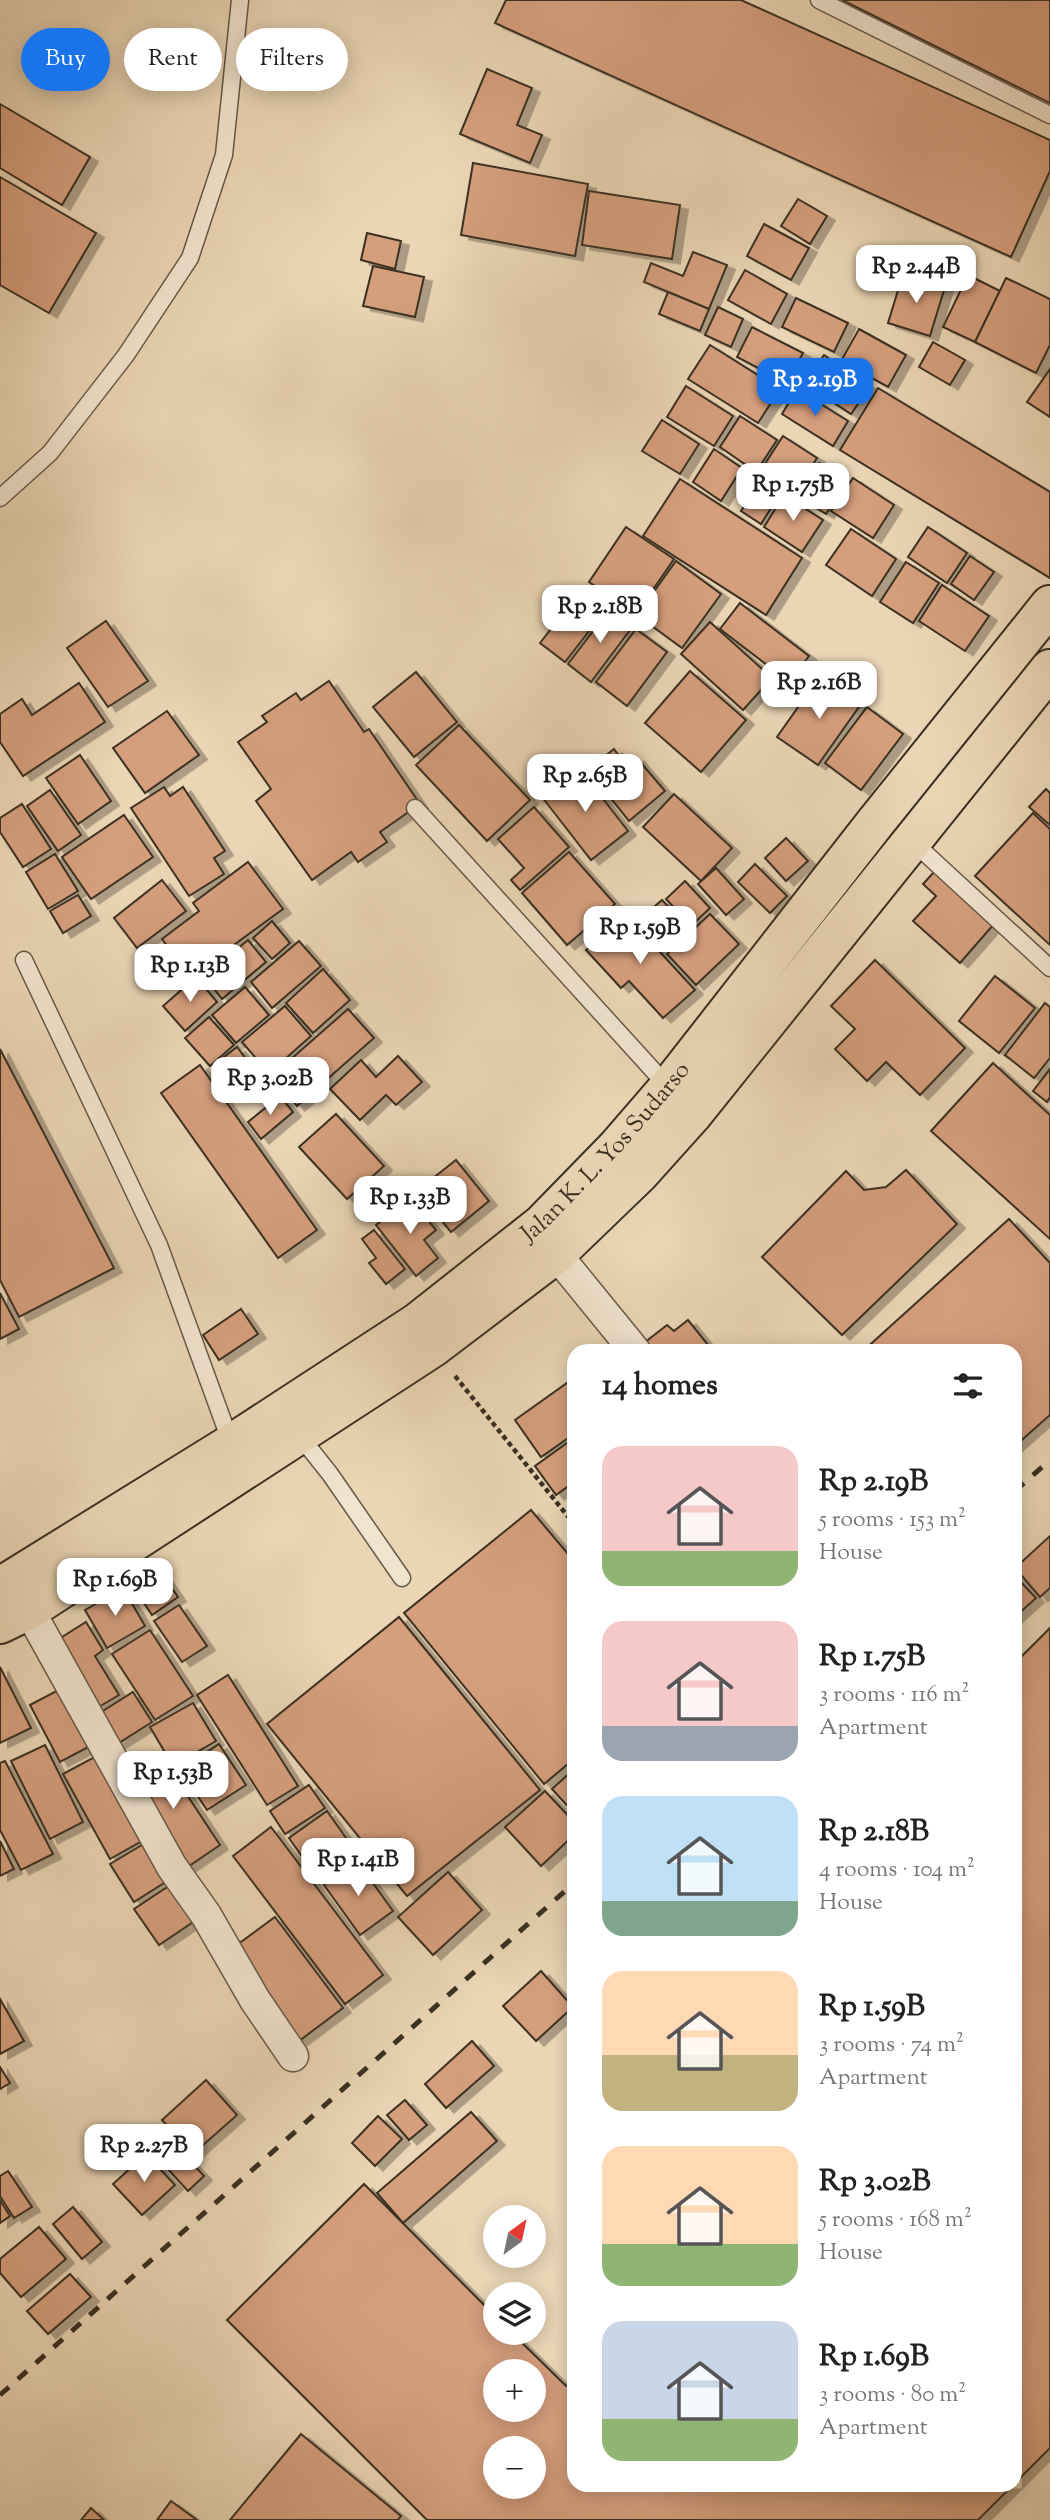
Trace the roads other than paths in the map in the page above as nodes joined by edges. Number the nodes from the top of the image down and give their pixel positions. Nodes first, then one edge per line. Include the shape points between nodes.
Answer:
1 (240, 0) edge
2 (819, 0) edge
3 (1050, 115) edge
4 (0, 498) edge
5 (1050, 605) edge
6 (1050, 669) edge
7 (415, 808) dead end
8 (912, 841) junction
9 (24, 960) dead end
10 (1050, 968) edge
11 (680, 1101) junction
12 (556, 1254) junction
13 (629, 1344) edge
14 (299, 1435) junction
15 (231, 1444) junction
16 (402, 1578) dead end
17 (10, 1607) edge
18 (293, 2056) dead end

1 - 4 lane via 224,155 190,258 126,355 58,443
2 - 3 lane
5 - 11 highway, Jalan K. L. Yos Sudarso via 875,823
6 - 8 highway, Jalan K. L. Yos Sudarso
7 - 11 lane
8 - 10 lane
8 - 11 highway, Jalan K. L. Yos Sudarso
9 - 15 lane via 159,1245
11 - 12 highway, Jalan K. L. Yos Sudarso via 639,1174
11 - 15 highway, Jalan K. L. Yos Sudarso via 617,1147 542,1224 418,1322
12 - 13 street
12 - 14 highway, Jalan K. L. Yos Sudarso via 432,1348
14 - 16 lane
14 - 17 highway, Jalan K. L. Yos Sudarso
15 - 17 highway, Jalan K. L. Yos Sudarso
17 - 18 street

